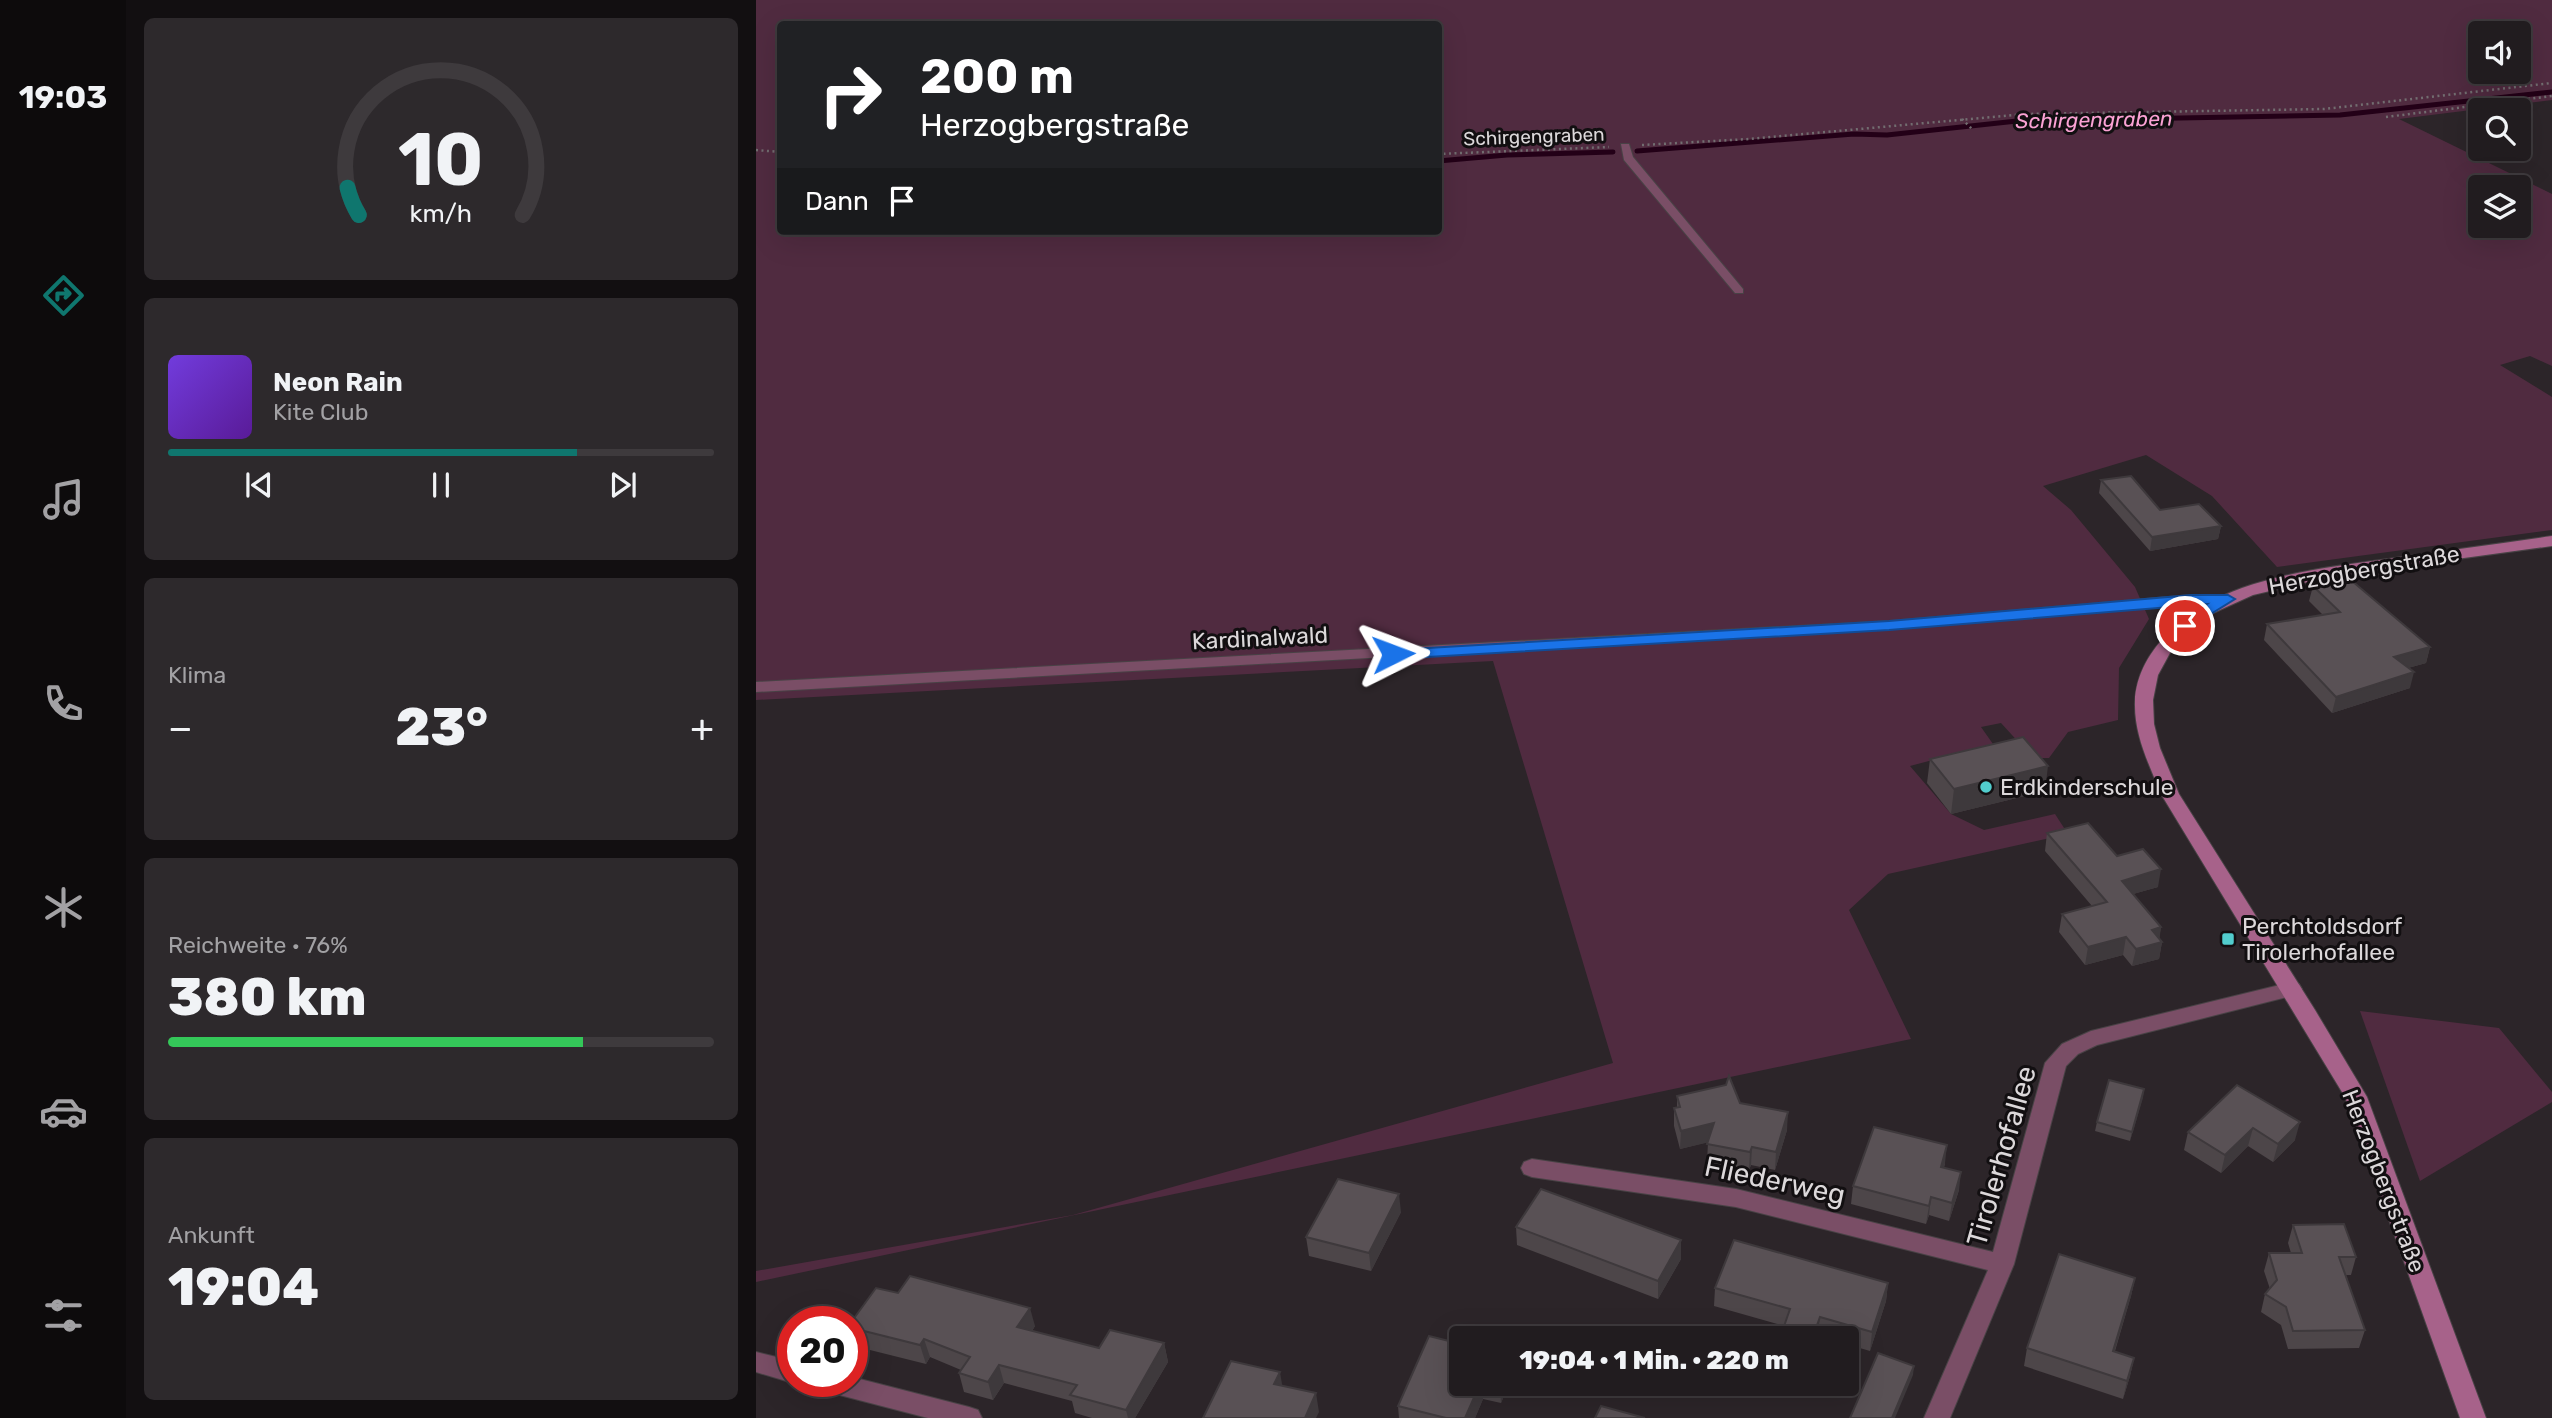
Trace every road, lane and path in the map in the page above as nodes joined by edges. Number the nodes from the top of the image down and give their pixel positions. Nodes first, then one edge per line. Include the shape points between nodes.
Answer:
1 (2552, 83) edge
2 (2552, 96) edge
3 (2386, 117) dead end
4 (1964, 121) junction
5 (1972, 129) dead end
6 (1625, 146) junction
7 (756, 150) edge
8 (777, 152) edge
9 (1442, 154) edge
10 (1739, 291) dead end
11 (2552, 541) edge
12 (2228, 599) junction
13 (756, 687) edge
14 (2291, 989) junction
15 (1532, 1168) dead end
16 (2002, 1264) junction
17 (756, 1362) edge
18 (777, 1367) edge
19 (868, 1391) edge
20 (969, 1418) edge
21 (1937, 1418) edge
22 (2473, 1418) edge

1 - 4 path, Schirgengraben via 2324,109 2025,114
2 - 3 path
4 - 5 path
4 - 6 path, Schirgengraben
6 - 9 path, Schirgengraben
6 - 10 lane via 1628,158
7 - 8 path
11 - 12 main road, Herzogbergstraße via 2333,571 2272,583
12 - 13 lane, Kardinalwald via 1861,627
12 - 14 main road, Herzogbergstraße via 2185,626 2163,651 2149,674 2146,724 2170,794
14 - 16 street, Tirolerhofallee via 2091,1039 2070,1049 2056,1063
14 - 22 main road, Herzogbergstraße via 2356,1097
15 - 16 street, Fliederweg via 1736,1198
16 - 21 street, Tirolerhofallee
17 - 18 street
19 - 20 street

